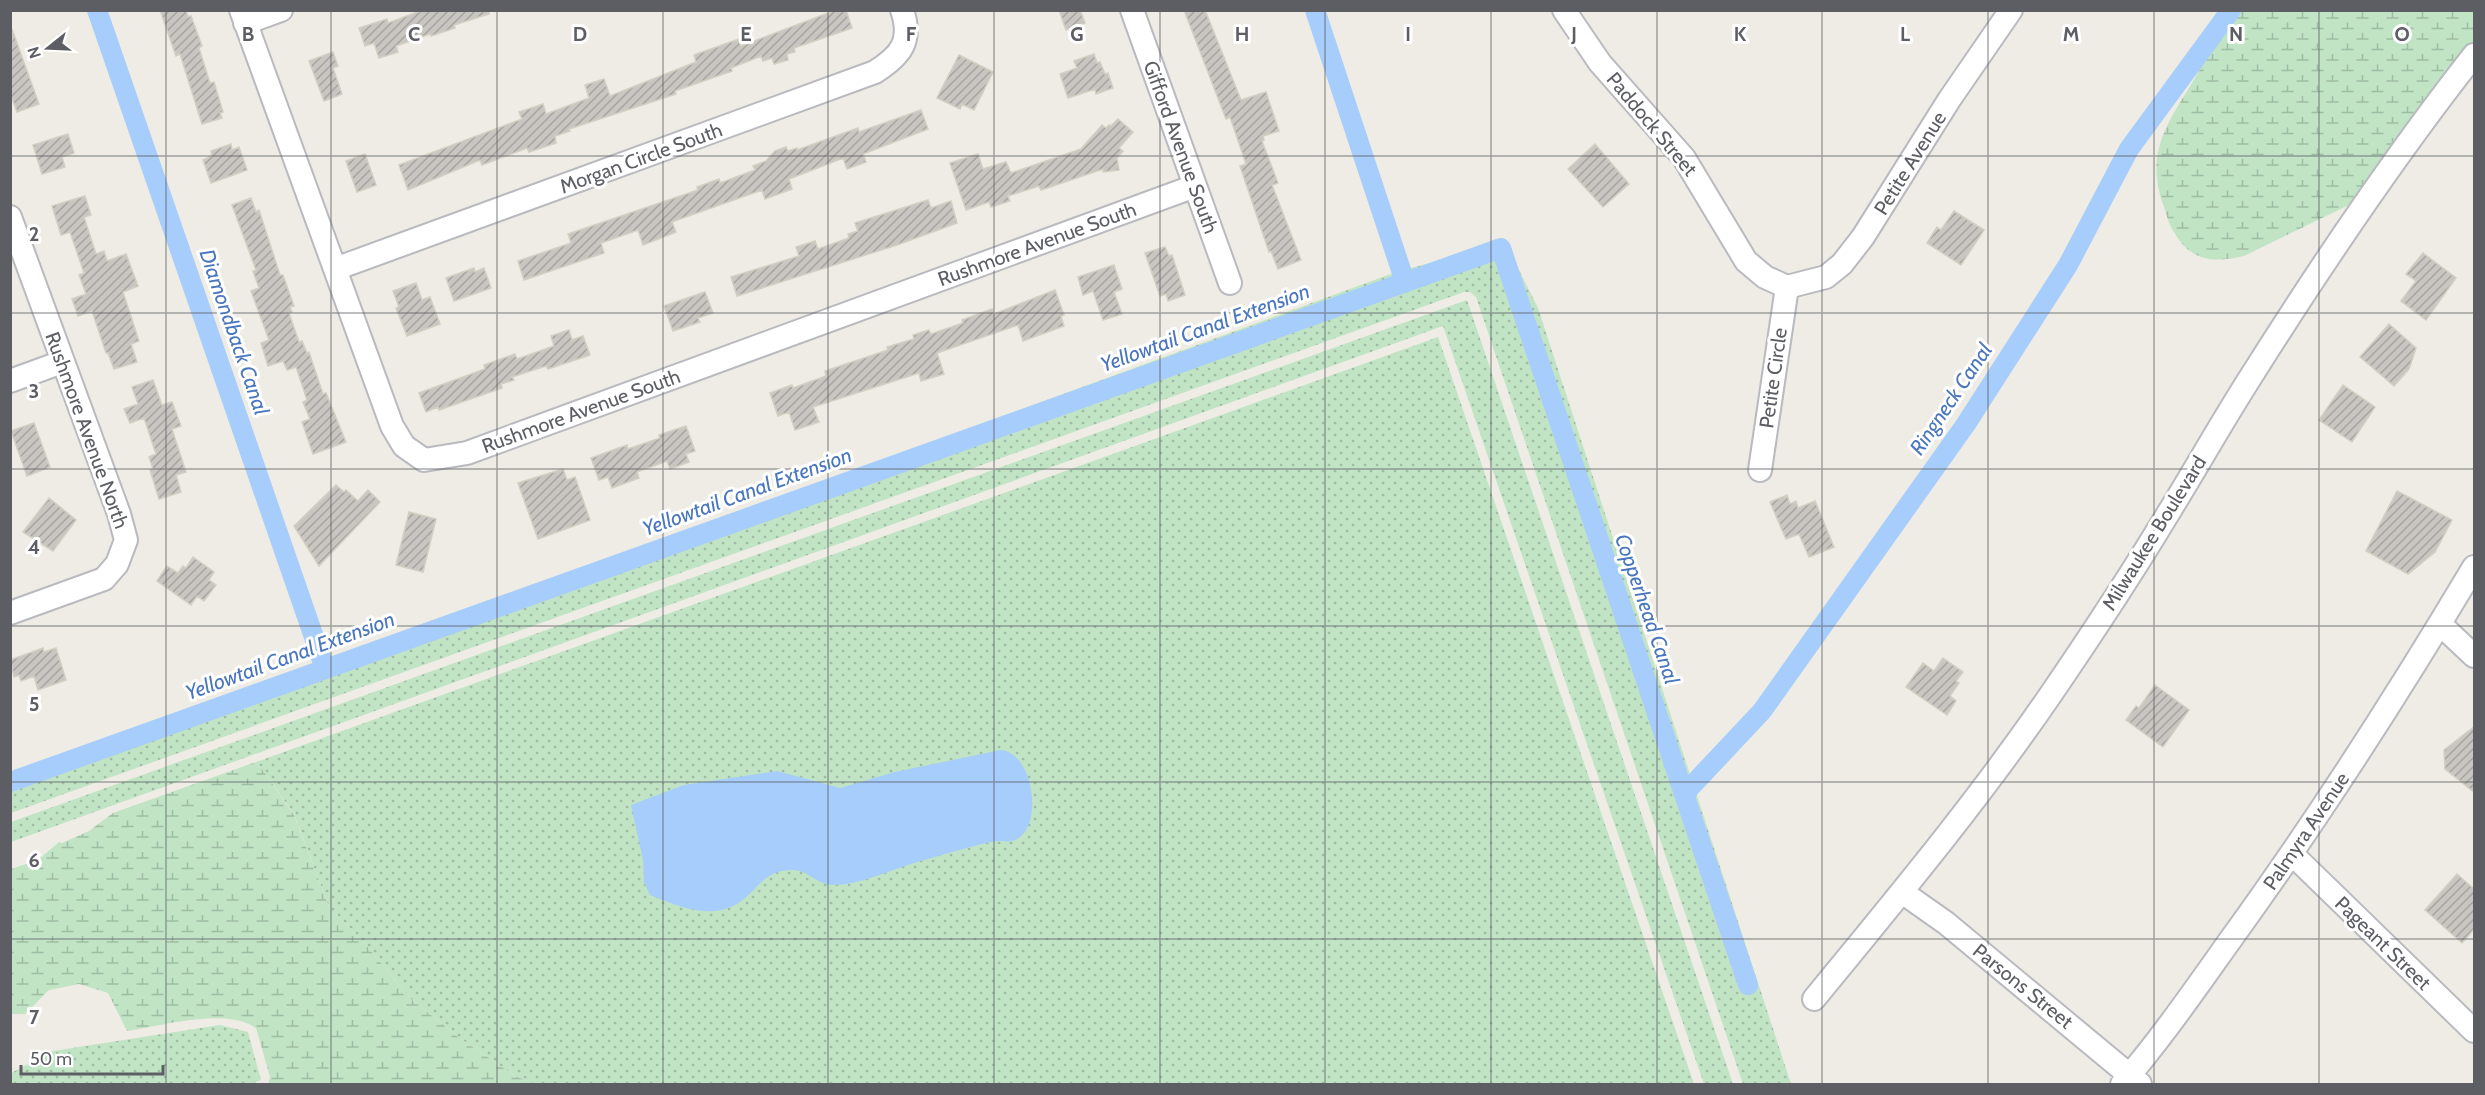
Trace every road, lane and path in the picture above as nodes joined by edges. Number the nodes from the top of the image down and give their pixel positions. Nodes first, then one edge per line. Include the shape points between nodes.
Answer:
1 (281, 10) edge
2 (902, 10) edge
3 (1132, 10) edge
4 (1564, 10) edge
5 (2011, 10) edge
6 (243, 17) edge
7 (2475, 55) edge
8 (1195, 186) junction
9 (10, 217) edge
10 (335, 269) junction
11 (1230, 283) dead end
12 (1787, 287) junction
13 (62, 362) junction
14 (10, 381) edge
15 (1760, 470) dead end
16 (2475, 567) edge
17 (10, 613) edge
18 (2440, 624) junction
19 (2475, 656) edge
20 (2292, 854) junction
21 (1902, 892) junction
22 (1814, 999) dead end
23 (2475, 1031) edge
24 (2131, 1081) edge

1 - 6 street
2 - 10 street, Morgan Circle South via 905,40 895,59 875,72
3 - 8 street, Gifford Avenue South
4 - 12 street, Paddock Street via 1600,63 1684,158 1746,261 1765,277
5 - 12 street, Petite Avenue via 1842,264 1826,277
6 - 10 street, Rushmore Avenue South
7 - 21 street, Milwaukee Boulevard via 2380,181 2309,285 2168,514 2050,695 1997,772
8 - 10 street, Rushmore Avenue South via 467,453 424,460 404,446 392,426
8 - 11 street, Gifford Avenue South
9 - 13 street, Rushmore Avenue North
12 - 15 street, Petite Circle
13 - 14 street
13 - 17 street, Rushmore Avenue North via 126,540 117,564 104,579
16 - 18 street, Palmyra Avenue
18 - 19 street
18 - 20 street, Palmyra Avenue
20 - 23 street, Pageant Street
20 - 24 street, Palmyra Avenue
21 - 22 street, Milwaukee Boulevard
21 - 24 street, Parsons Street via 1946,923

